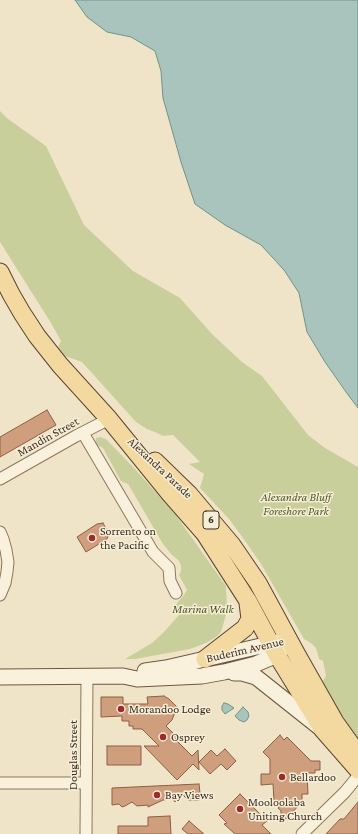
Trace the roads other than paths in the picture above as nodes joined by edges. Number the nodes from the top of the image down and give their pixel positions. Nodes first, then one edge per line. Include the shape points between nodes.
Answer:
1 (0, 272) edge
2 (109, 419) junction
3 (83, 433) junction
4 (0, 479) edge
5 (0, 532) edge
6 (3, 582) edge
7 (176, 592) dead end
8 (0, 595) edge
9 (248, 601) junction
10 (289, 639) junction
11 (274, 649) junction
12 (204, 659) junction
13 (224, 672) junction
14 (123, 676) junction
15 (0, 677) edge
16 (87, 677) junction
17 (323, 730) junction
18 (357, 755) edge
19 (358, 770) edge
20 (358, 776) edge
21 (0, 783) edge
22 (86, 783) junction
23 (86, 834) edge
24 (303, 834) edge

1 - 2 main road, Alexandra Parade / 6 via 38,336 60,365
2 - 3 street, Mandin Street
2 - 9 main road, Alexandra Parade / 6 via 205,534
2 - 10 main road, Alexandra Parade / 6 via 189,494 232,545 258,583
3 - 4 street, Mandin Street
3 - 7 street via 153,552 169,568 170,581
5 - 6 street via 8,562
6 - 8 street
9 - 11 main road, Alexandra Parade / 6
9 - 12 main road via 250,619 245,628
10 - 11 main road, Buderim Avenue
10 - 18 main road, 6 via 335,722
11 - 12 main road, Buderim Avenue
11 - 13 main road, Buderim Avenue via 256,664
11 - 17 main road, 6
12 - 14 main road, Buderim Avenue
13 - 14 main road, Buderim Avenue via 174,678 137,679
13 - 17 main road via 256,677
14 - 16 main road, Buderim Avenue
15 - 16 main road, Buderim Avenue
16 - 22 street, Douglas Street
17 - 19 main road, 6
20 - 24 street via 346,792
21 - 22 street
22 - 23 street, Douglas Street

